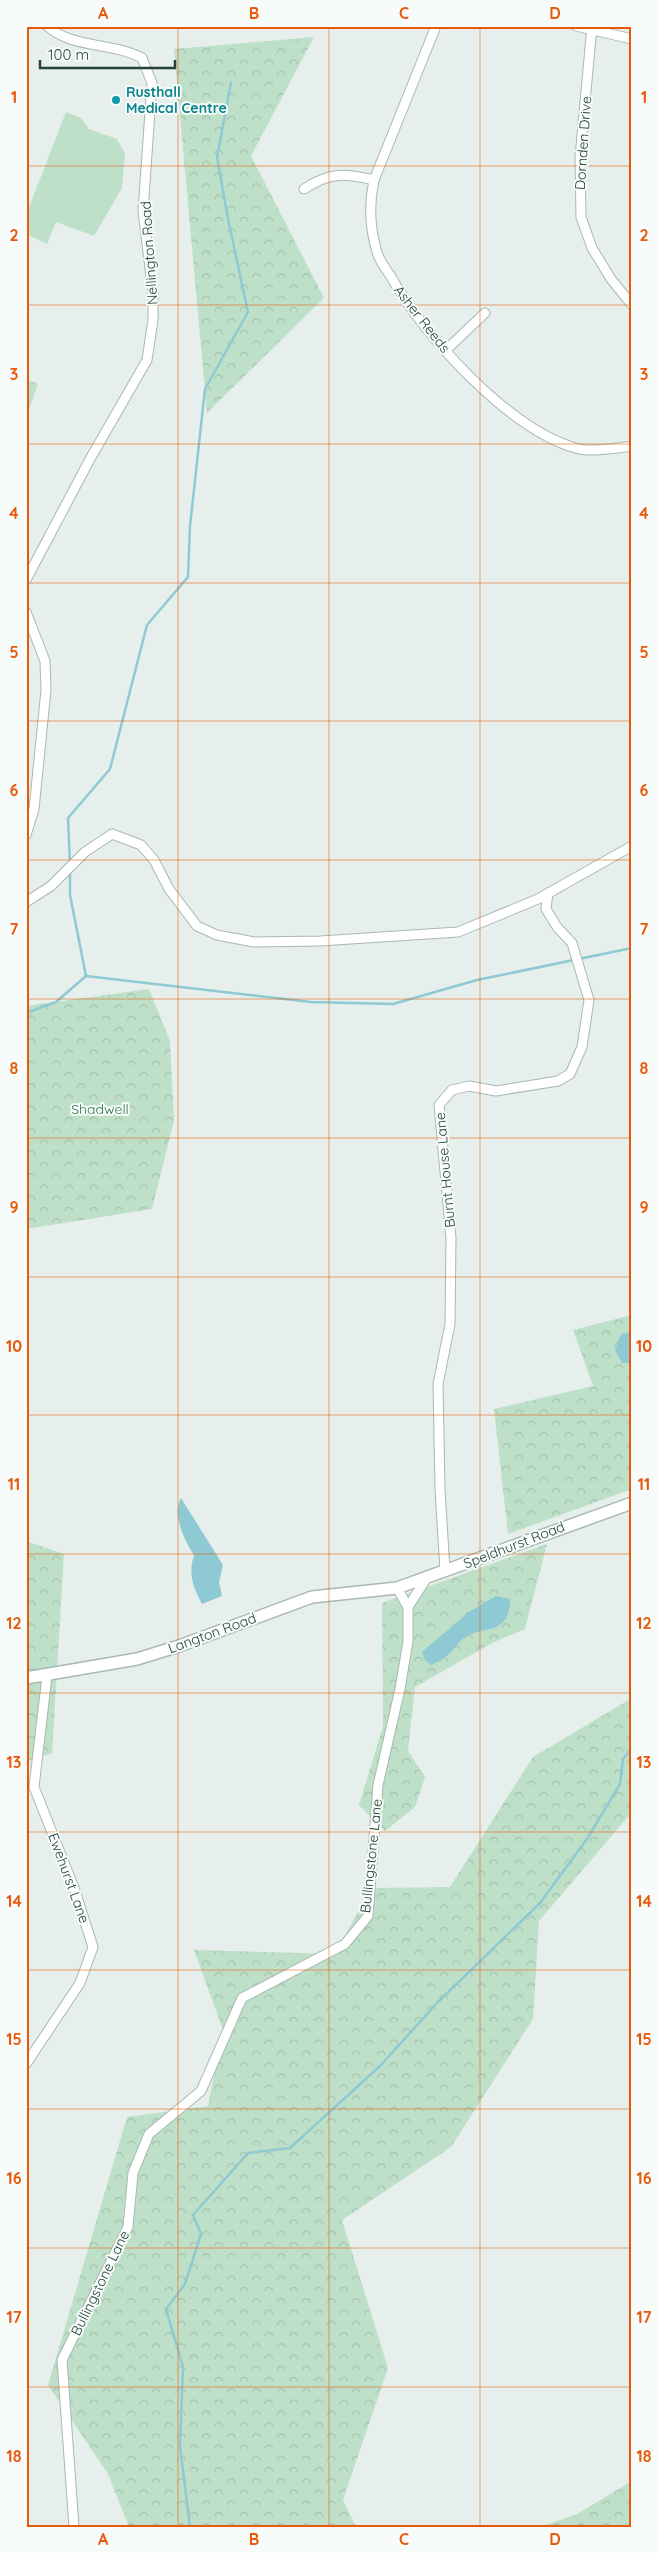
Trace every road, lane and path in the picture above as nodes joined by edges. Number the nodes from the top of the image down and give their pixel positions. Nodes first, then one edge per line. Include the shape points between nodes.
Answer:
1 (47, 26) edge
2 (436, 26) edge
3 (576, 26) edge
4 (592, 29) edge
5 (632, 38) edge
6 (374, 180) junction
7 (304, 190) dead end
8 (632, 305) edge
9 (485, 313) dead end
10 (446, 350) junction
11 (632, 446) edge
12 (26, 580) edge
13 (26, 612) edge
14 (26, 835) edge
15 (632, 846) edge
16 (548, 894) junction
17 (26, 902) edge
18 (632, 1503) edge
19 (445, 1571) junction
20 (426, 1578) junction
21 (397, 1588) junction
22 (408, 1607) junction
23 (47, 1676) junction
24 (26, 1678) edge
25 (26, 2064) edge
26 (74, 2527) edge

1 - 12 street, Nellington Road via 69,38 130,52 142,58 152,83 143,210 154,293 154,320 147,360
2 - 6 street, Asher Reeds
3 - 4 street
4 - 5 street
4 - 8 street, Dornden Drive via 580,157 582,217 592,248 610,280
6 - 7 street via 334,174
6 - 10 street, Asher Reeds via 370,202 377,252 401,296
9 - 10 street
10 - 11 street, Asher Reeds via 490,396 540,433 580,450
13 - 14 street via 45,661 46,690 34,809
15 - 16 street
16 - 17 street via 458,932 329,941 254,942 216,935 198,926 141,845 112,834 85,852 50,886
16 - 19 street, Burnt House Lane via 546,909 572,943 589,1000 582,1047 570,1074 558,1081 496,1091 469,1086 452,1090 439,1105 451,1238 450,1324 438,1384
18 - 19 street, Speldhurst Road
19 - 20 street, Speldhurst Road
20 - 21 street, Speldhurst Road
20 - 22 street
21 - 22 street
21 - 23 street, Langton Road via 312,1597 134,1660
22 - 26 street, Bullingstone Lane via 408,1641 400,1689 378,1785 368,1916 345,1944 242,1998 201,2091 149,2134 133,2173 128,2228 62,2360
23 - 24 street, Langton Road
23 - 25 street, Ewehurst Lane via 34,1787 74,1888 93,1947 80,1983

